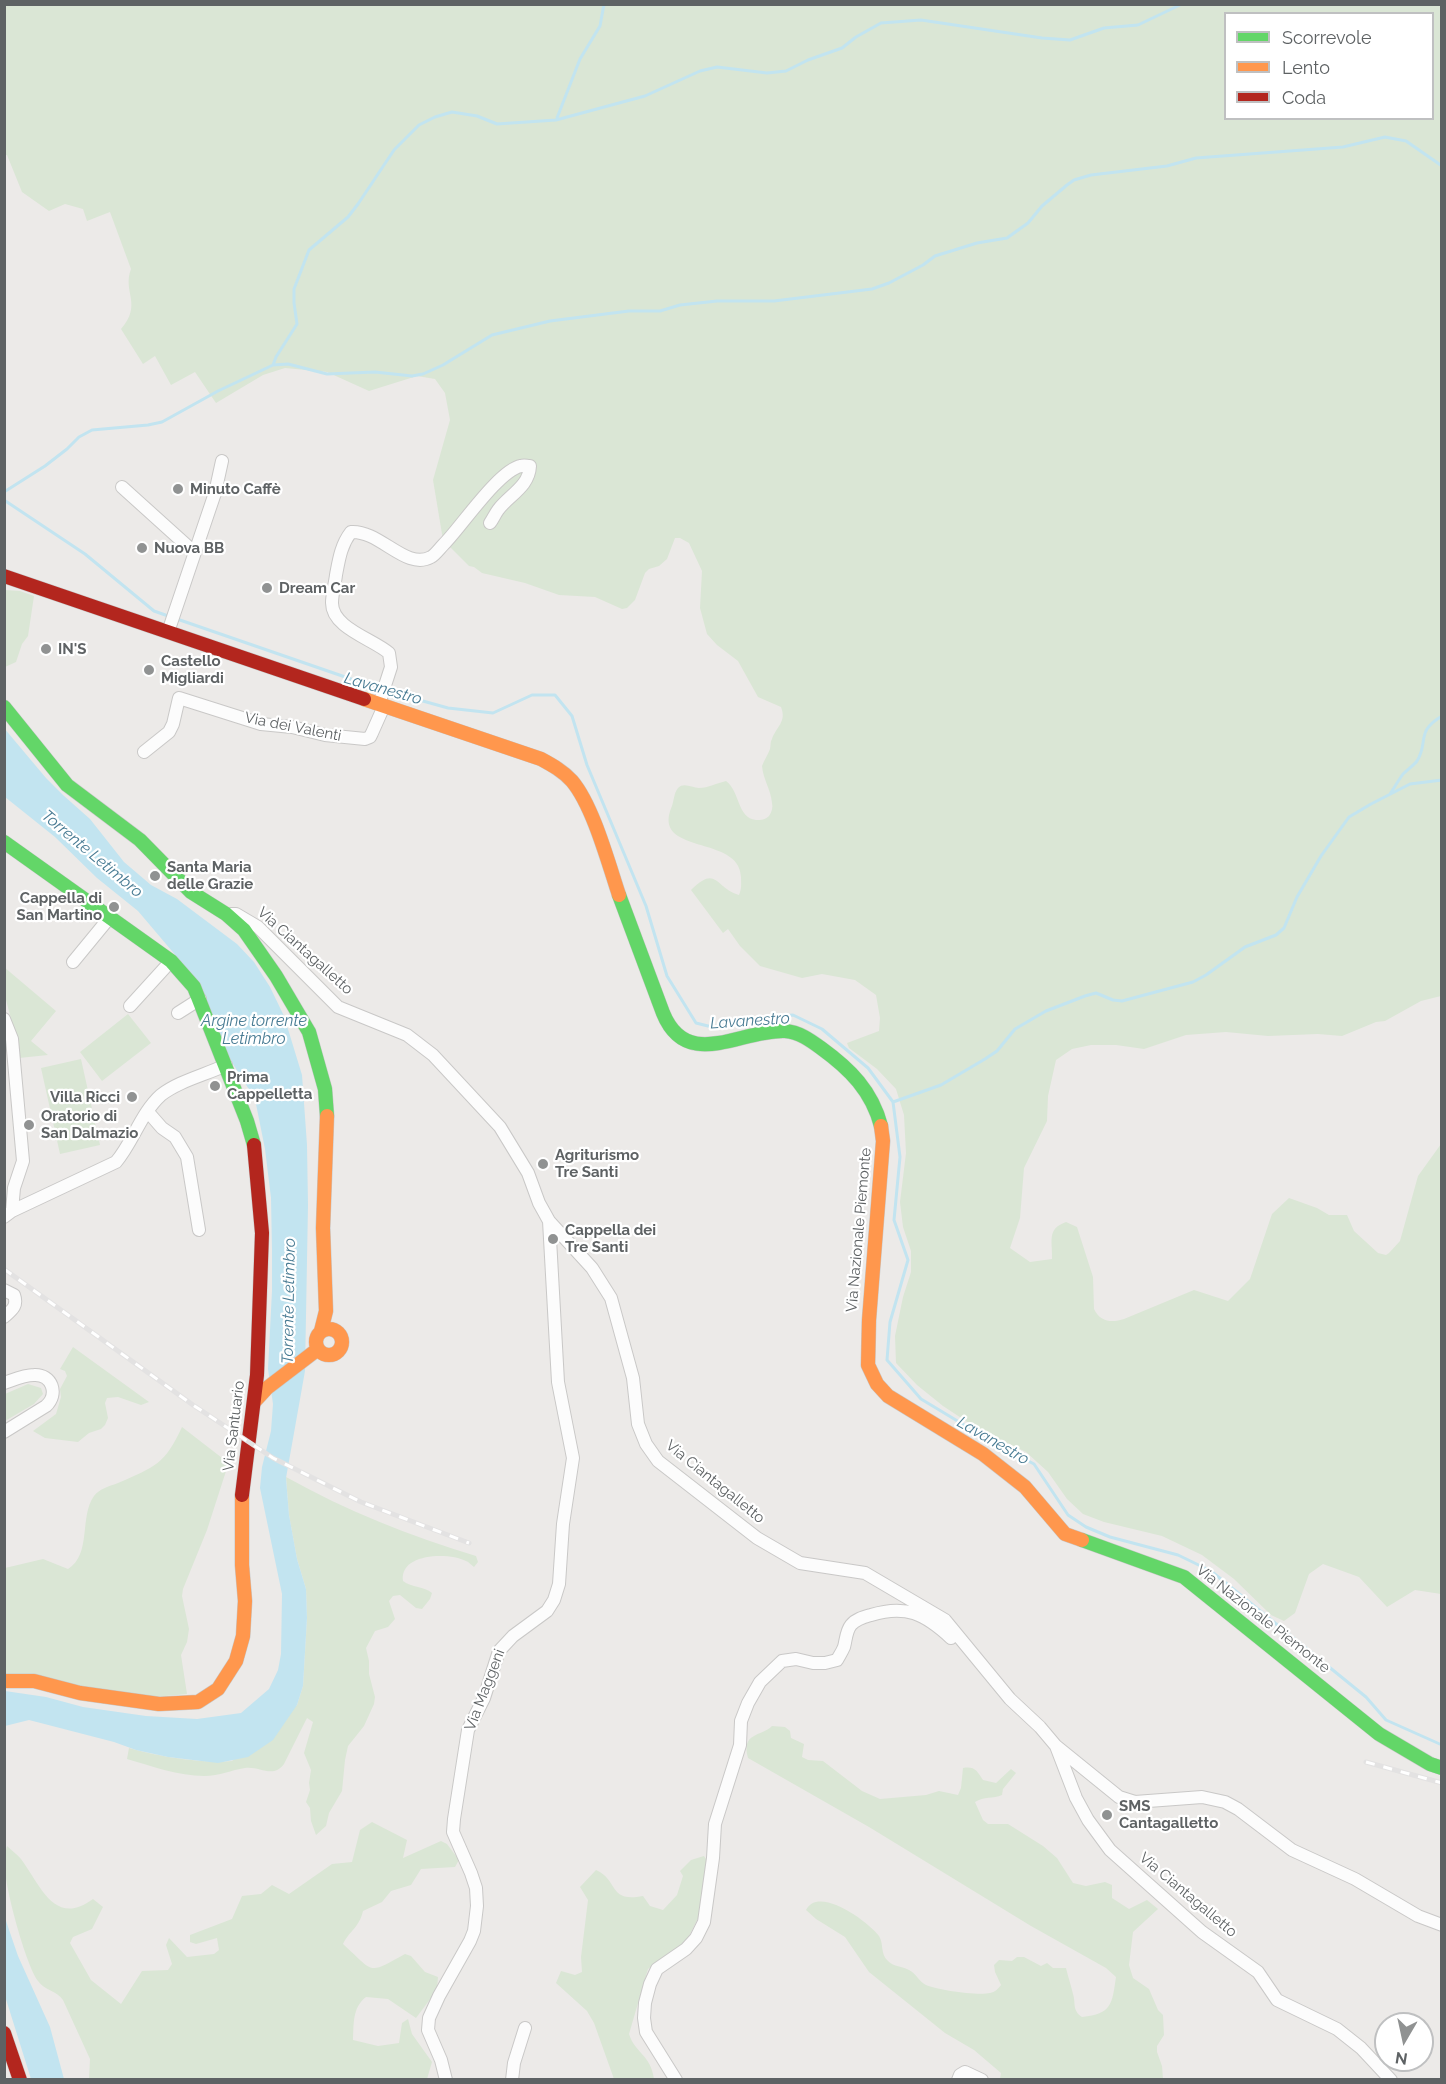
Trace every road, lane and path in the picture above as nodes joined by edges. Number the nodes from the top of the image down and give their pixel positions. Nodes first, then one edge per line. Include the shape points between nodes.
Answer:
1 (222, 461) dead end
2 (122, 487) dead end
3 (490, 524) dead end
4 (194, 552) junction
5 (4, 576) edge
6 (4, 585) edge
7 (28, 585) junction
8 (168, 629) junction
9 (381, 705) junction
10 (4, 707) edge
11 (144, 752) dead end
12 (4, 842) edge
13 (226, 914) junction
14 (110, 917) junction
15 (171, 961) junction
16 (73, 962) dead end
17 (200, 999) junction
18 (130, 1006) dead end
19 (178, 1013) dead end
20 (4, 1019) edge
21 (226, 1065) junction
22 (148, 1112) junction
23 (8, 1214) edge
24 (549, 1221) junction
25 (199, 1230) dead end
26 (4, 1290) edge
27 (4, 1317) edge
28 (328, 1331) junction
29 (313, 1354) junction
30 (4, 1383) edge
31 (255, 1401) junction
32 (4, 1432) edge
33 (964, 1641) junction
34 (4, 1680) edge
35 (1056, 1746) junction
36 (1442, 1768) edge
37 (1442, 1925) edge
38 (525, 2028) dead end
39 (4, 2033) edge
40 (441, 2060) junction
41 (20, 2079) edge
42 (446, 2079) edge
43 (455, 2079) edge
44 (512, 2079) edge
45 (676, 2079) edge
46 (958, 2079) edge
47 (982, 2079) edge
48 (1391, 2079) edge

1 - 4 street
2 - 4 street
3 - 9 street via 524,484 530,466 521,466 503,476 431,557 416,561 361,531 351,532 343,542 332,604 335,616 389,653 391,667
4 - 8 street
5 - 7 main road, Via Nazionale Piemonte
6 - 7 main road, Via Nazionale Piemonte
7 - 8 main road, Via Nazionale Piemonte
8 - 9 main road, Via Nazionale Piemonte
9 - 11 street, Via dei Valenti via 372,733 365,739 261,724 179,698 169,732
9 - 36 main road, Via Nazionale Piemonte via 541,759 560,769 574,783 585,801 661,1007 680,1039 708,1045 787,1030 832,1054 864,1085 883,1125 868,1365 888,1396 992,1461 1025,1487 1065,1534 1184,1577 1379,1734
10 - 13 main road, Via Ciantagalletto via 67,785 140,840 191,892
12 - 14 main road, Via Santuario
13 - 24 street, Via Ciantagalletto via 236,914 258,927 338,1007 407,1035 433,1055 500,1127 528,1173
13 - 28 main road via 252,940 297,1008 309,1032 325,1089 323,1228
14 - 15 main road, Via Santuario
14 - 16 street
15 - 17 main road, Via Santuario
15 - 18 street
17 - 19 street
17 - 21 main road, Via Santuario
20 - 23 street via 12,1038 23,1161
21 - 22 street via 161,1095
21 - 31 main road, Via Santuario via 254,1144 260,1186 262,1233
22 - 23 street via 116,1162
22 - 25 street via 175,1137 187,1158
24 - 33 street, Via Ciantagalletto via 592,1268 611,1298 633,1378 638,1424 658,1461 757,1538 800,1563 865,1573 945,1620
24 - 40 street, Via Maggeni via 558,1382 573,1458 559,1584 547,1611 499,1651 484,1698 468,1730 453,1832 476,1888 477,1905 470,1941 429,2018 428,2030
26 - 27 street via 14,1295 16,1303
28 - 29 main road via 316,1338
28 - 29 main road via 339,1333 340,1349 329,1355
29 - 31 main road
30 - 32 street via 37,1375 51,1382 53,1392 46,1406
31 - 34 main road, Via Santuario via 242,1494 243,1636 236,1661 218,1689 198,1702 159,1704 80,1693 34,1681
33 - 35 street, Via Ciantagalletto via 1010,1699
33 - 45 street via 954,1640 910,1611 897,1609 856,1620 849,1627 837,1660 782,1660 760,1682 741,1721 740,1745 715,1824 704,1922 686,1949 657,1969 645,2003 646,2032
35 - 37 street, Via Ciantagalletto via 1126,1800 1202,1797 1225,1802 1292,1850
35 - 48 street, Via Ciantagalletto via 1076,1798 1110,1850 1202,1932 1258,1972 1277,2000 1337,2030
38 - 44 street
39 - 41 main road
40 - 42 street, Via Maggeni
40 - 43 street, Via Maggeni
46 - 47 street via 965,2072

